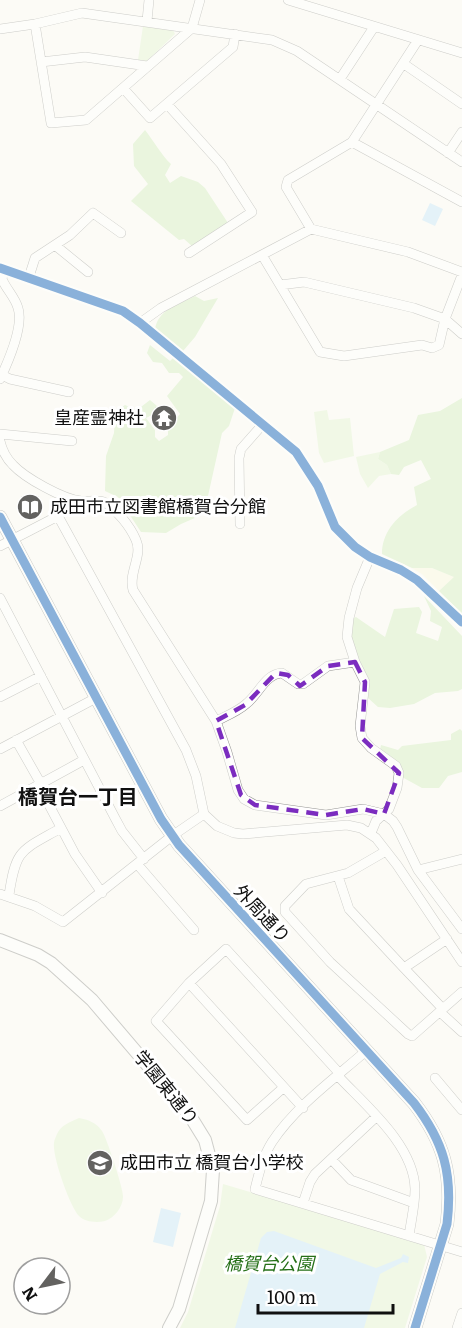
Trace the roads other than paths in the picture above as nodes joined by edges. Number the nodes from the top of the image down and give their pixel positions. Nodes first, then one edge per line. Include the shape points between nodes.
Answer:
1 (149, 0) edge
2 (200, 0) edge
3 (288, 0) edge
4 (147, 21) junction
5 (35, 24) junction
6 (374, 27) junction
7 (192, 28) junction
8 (0, 29) edge
9 (235, 34) junction
10 (418, 40) junction
11 (462, 53) edge
12 (42, 62) junction
13 (404, 64) junction
14 (147, 66) junction
15 (340, 79) junction
16 (123, 88) junction
17 (167, 104) junction
18 (376, 104) junction
19 (462, 104) edge
20 (462, 132) edge
21 (352, 142) junction
22 (448, 153) junction
23 (462, 162) edge
24 (462, 202) edge
25 (311, 228) junction
26 (122, 233) dead end
27 (56, 246) junction
28 (189, 253) dead end
29 (262, 255) junction
30 (2, 269) edge
31 (88, 272) dead end
32 (462, 274) edge
33 (29, 278) junction
34 (280, 285) junction
35 (445, 320) junction
36 (140, 323) junction
37 (462, 334) edge
38 (1, 377) edge
39 (69, 392) dead end
40 (263, 424) junction
41 (0, 434) edge
42 (0, 441) edge
43 (72, 441) dead end
44 (0, 517) edge
45 (240, 524) dead end
46 (12, 539) junction
47 (0, 546) edge
48 (370, 557) junction
49 (0, 598) edge
50 (462, 622) edge
51 (355, 662) junction
52 (41, 676) junction
53 (0, 697) edge
54 (96, 698) junction
55 (62, 717) junction
56 (216, 721) junction
57 (16, 740) junction
58 (0, 749) edge
59 (84, 760) junction
60 (40, 785) junction
61 (0, 806) edge
62 (204, 814) junction
63 (384, 814) junction
64 (61, 828) junction
65 (371, 832) junction
66 (172, 836) junction
67 (386, 851) junction
68 (462, 858) edge
69 (141, 862) junction
70 (418, 870) junction
71 (338, 876) junction
72 (102, 892) junction
73 (4, 895) edge
74 (462, 929) edge
75 (194, 930) dead end
76 (447, 939) junction
77 (0, 940) edge
78 (462, 962) edge
79 (404, 968) junction
80 (189, 983) junction
81 (462, 992) edge
82 (441, 1011) junction
83 (462, 1032) edge
84 (366, 1051) junction
85 (339, 1075) junction
86 (435, 1078) dead end
87 (283, 1088) junction
88 (303, 1108) junction
89 (462, 1110) edge
90 (376, 1117) junction
91 (331, 1159) junction
92 (303, 1203) junction
93 (414, 1203) junction
94 (409, 1236) junction
95 (440, 1245) junction
96 (462, 1252) edge
97 (169, 1328) edge
98 (415, 1328) edge

1 - 4 street
2 - 7 street
3 - 6 street
4 - 5 street via 82,13
4 - 7 street
5 - 8 street
5 - 12 street
6 - 10 street
6 - 15 street
7 - 9 street
7 - 14 street
9 - 15 street via 289,46
9 - 17 street via 233,47
10 - 11 street
10 - 13 street
12 - 14 street via 84,57
12 - 16 street via 51,123 86,120
13 - 18 street
13 - 19 street
14 - 16 street
15 - 18 street
16 - 17 street via 150,118
17 - 28 street via 221,164 252,212
18 - 21 street
18 - 22 street
20 - 22 street
21 - 24 street
21 - 25 street via 288,180 286,187
22 - 23 street
25 - 29 street
25 - 32 street via 408,252
26 - 27 street via 93,213
27 - 31 street
27 - 33 street via 35,258
29 - 34 street
29 - 36 street
30 - 33 street
30 - 38 street via 2,279 19,314 18,329
32 - 35 street
33 - 36 street via 123,311
34 - 35 street via 304,282 414,308
34 - 35 street via 320,352 344,356 422,345 432,348 439,345
35 - 37 street
36 - 40 street
38 - 39 street
40 - 45 street via 241,449
40 - 48 street via 296,452 318,486 335,526 354,547
41 - 43 street
42 - 56 street via 21,473 66,497 101,501 118,514 137,541 133,590
44 - 46 street, 外周通り
46 - 47 street
46 - 54 street, 外周通り
46 - 62 street via 58,516 186,750
48 - 50 street via 417,580
48 - 51 street via 349,618 347,637
49 - 52 street
51 - 56 street via 328,666 303,684 276,673 245,705
51 - 63 street via 365,682 362,738 396,766 399,773 397,788
52 - 53 street
52 - 55 street
54 - 55 street
54 - 66 street, 外周通り
55 - 57 street
55 - 59 street
56 - 63 street via 238,790 249,803 326,815 363,808
57 - 58 street
57 - 60 street
59 - 60 street
59 - 69 street
60 - 61 street
60 - 64 street
62 - 65 street via 217,826 234,833 347,825
62 - 66 street
63 - 65 street
63 - 70 street via 397,826
64 - 72 street
64 - 73 street via 23,850
65 - 67 street
66 - 69 street
66 - 84 street, 外周通り
67 - 71 street
67 - 76 street
68 - 70 street
69 - 72 street
69 - 75 street
70 - 74 street
71 - 79 street via 349,909
71 - 82 street via 306,884 285,906 285,912 330,962 408,1034 412,1036
72 - 73 street via 63,922 36,906
76 - 78 street
76 - 79 street
77 - 97 street, 学園東通り via 51,963 92,1000 189,1114 205,1140 213,1170 211,1202
79 - 82 street
80 - 85 street via 226,949
80 - 87 street
80 - 87 street via 156,1021 247,1120
81 - 82 street
82 - 83 street
84 - 85 street
84 - 95 street, 外周通り via 414,1103 439,1142 450,1191 447,1224
85 - 88 street
85 - 90 street
86 - 89 street
87 - 88 street
88 - 92 street via 272,1143 255,1190
90 - 91 street
90 - 93 street via 409,1162
91 - 92 street via 315,1174
91 - 93 street via 351,1180
92 - 94 street
93 - 94 street
94 - 95 street
95 - 96 street
95 - 98 street, 外周通り

